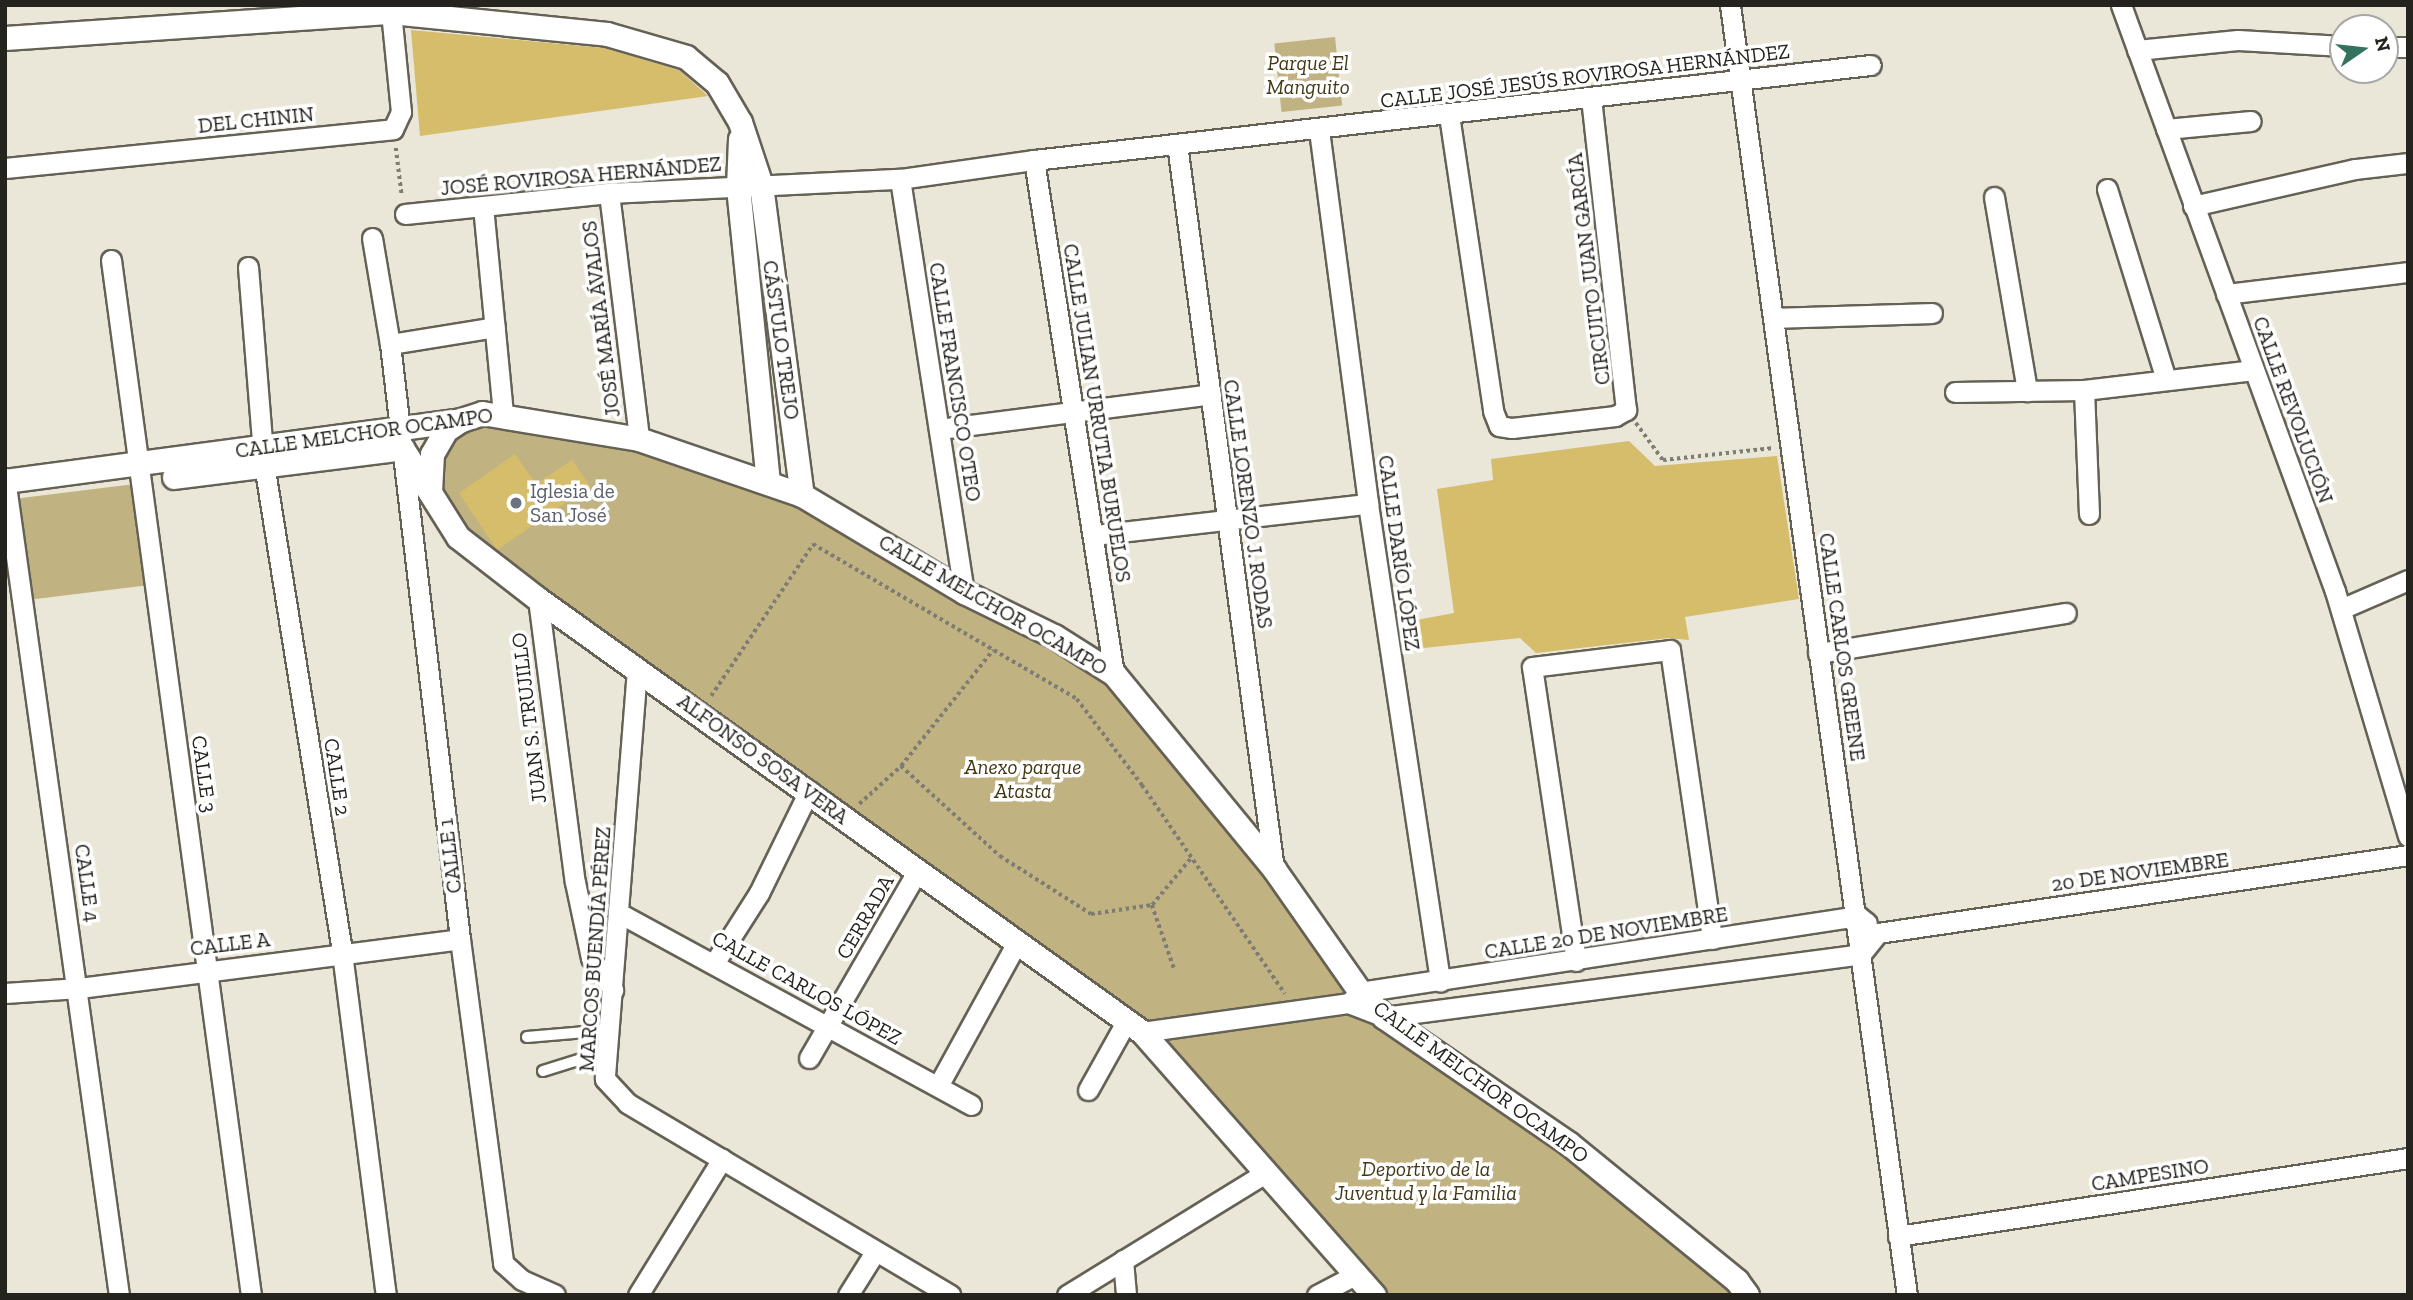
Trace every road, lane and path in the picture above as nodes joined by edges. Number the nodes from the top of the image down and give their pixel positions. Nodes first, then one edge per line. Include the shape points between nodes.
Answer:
1 (1730, 5) edge
2 (2120, 5) edge
3 (391, 12) junction
4 (5, 38) edge
5 (2329, 45) edge
6 (2137, 50) junction
7 (1871, 65) dead end
8 (1740, 79) junction
9 (1591, 99) junction
10 (1450, 115) junction
11 (2251, 121) dead end
12 (393, 129) junction
13 (2166, 129) junction
14 (1319, 130) junction
15 (1177, 144) junction
16 (1034, 160) junction
17 (2408, 163) edge
18 (5, 167) edge
19 (900, 179) junction
20 (750, 186) junction
21 (2107, 189) dead end
22 (608, 193) junction
23 (1994, 197) dead end
24 (484, 206) junction
25 (2193, 206) junction
26 (405, 214) joint
27 (372, 238) dead end
28 (111, 260) dead end
29 (248, 267) dead end
30 (2408, 272) edge
31 (2226, 294) junction
32 (1932, 313) dead end
33 (1773, 318) junction
34 (495, 327) junction
35 (390, 344) junction
36 (2254, 370) junction
37 (2166, 380) junction
38 (2084, 390) junction
39 (1955, 391) dead end
40 (2027, 391) junction
41 (1211, 394) junction
42 (1626, 410) junction
43 (1074, 411) junction
44 (503, 414) junction
45 (461, 420) junction
46 (939, 429) junction
47 (639, 439) junction
48 (404, 446) junction
49 (1791, 446) junction
50 (264, 456) junction
51 (137, 474) junction
52 (768, 480) junction
53 (6, 487) edge
54 (802, 495) junction
55 (431, 497) junction
56 (1368, 504) junction
57 (2089, 514) dead end
58 (1227, 519) junction
59 (1094, 535) junction
60 (2408, 580) edge
61 (964, 592) junction
62 (538, 599) junction
63 (2341, 609) junction
64 (2066, 612) dead end
65 (993, 650) junction
66 (1818, 653) junction
67 (637, 669) junction
68 (1114, 674) junction
69 (711, 696) dead end
70 (901, 766) junction
71 (808, 791) junction
72 (844, 817) junction
73 (2408, 836) edge
74 (2408, 855) edge
75 (1191, 857) junction
76 (1274, 869) junction
77 (917, 872) junction
78 (1152, 905) junction
79 (619, 913) junction
80 (1858, 916) junction
81 (1878, 933) junction
82 (460, 939) junction
83 (1712, 939) junction
84 (1016, 944) junction
85 (342, 953) junction
86 (1861, 954) junction
87 (1576, 961) junction
88 (715, 962) junction
89 (209, 968) junction
90 (1174, 968) dead end
91 (1440, 982) junction
92 (79, 988) junction
93 (613, 990) junction
94 (5, 993) edge
95 (1354, 998) junction
96 (1296, 1010) junction
97 (1384, 1017) junction
98 (827, 1027) junction
99 (1134, 1027) junction
100 (609, 1030) junction
101 (527, 1037) dead end
102 (607, 1051) junction
103 (809, 1058) dead end
104 (543, 1071) dead end
105 (938, 1086) junction
106 (1088, 1090) dead end
107 (971, 1105) dead end
108 (2408, 1158) edge
109 (722, 1159) junction
110 (1268, 1172) junction
111 (1898, 1236) junction
112 (875, 1252) junction
113 (1123, 1260) junction
114 (1357, 1274) junction
115 (119, 1295) edge
116 (251, 1295) edge
117 (386, 1295) edge
118 (555, 1295) edge
119 (638, 1295) edge
120 (848, 1295) edge
121 (950, 1295) edge
122 (1066, 1295) edge
123 (1126, 1295) edge
124 (1317, 1295) edge
125 (1374, 1295) edge
126 (1747, 1295) edge
127 (1907, 1295) edge

1 - 8 street, CALLE CARLOS GREENE
2 - 6 street, CALLE REVOLUCIÓN
3 - 4 street
3 - 12 street via 401,112
3 - 20 street via 607,34 686,57 717,83 740,122
5 - 6 street via 2238,40
6 - 13 street, CALLE REVOLUCIÓN
7 - 8 street, CALLE JOSÉ JESÚS ROVIROSA HERNÁNDEZ
8 - 9 street, CALLE JOSÉ JESÚS ROVIROSA HERNÁNDEZ
8 - 33 street, CALLE CARLOS GREENE
9 - 10 street, CALLE JOSÉ JESÚS ROVIROSA HERNÁNDEZ
9 - 42 street, CIRCUITO JUAN GARCÍA
10 - 14 street, CALLE JOSÉ JESÚS ROVIROSA HERNÁNDEZ
10 - 42 street, CIRCUITO JUAN GARCÍA via 1493,411 1499,426 1615,416
11 - 13 street
12 - 18 street, DEL CHININ
12 - 26 path
13 - 25 street, CALLE REVOLUCIÓN
14 - 15 street, CALLE JOSÉ JESÚS ROVIROSA HERNÁNDEZ
14 - 56 street, CALLE DARÍO LÓPEZ
15 - 16 street, CALLE JOSÉ JESÚS ROVIROSA HERNÁNDEZ
15 - 41 street, CALLE LORENZO J. RODAS
16 - 19 street, CALLE JOSÉ JESÚS ROVIROSA HERNÁNDEZ
16 - 43 street, CALLE JULIAN URRUTIA BURUELOS
17 - 25 street via 2355,170
19 - 20 street, CALLE JOSÉ JESÚS ROVIROSA HERNÁNDEZ
19 - 46 street, CALLE FRANCISCO OTEO
20 - 22 street, JOSÉ ROVIROSA HERNÁNDEZ
20 - 52 street, CÁSTULO TREJO
20 - 54 street, CÁSTULO TREJO
21 - 37 street
22 - 24 street, JOSÉ ROVIROSA HERNÁNDEZ
22 - 47 street, JOSÉ MARÍA ÁVALOS
23 - 40 street
24 - 26 street, JOSÉ ROVIROSA HERNÁNDEZ
24 - 34 street
25 - 31 street, CALLE REVOLUCIÓN
27 - 35 street, CALLE 1
28 - 51 street, CALLE 3
29 - 50 street, CALLE 2
30 - 31 street
31 - 36 street, CALLE REVOLUCIÓN
32 - 33 street
33 - 49 street, CALLE CARLOS GREENE
34 - 35 street
34 - 44 street
35 - 48 street, CALLE 1
36 - 37 street
36 - 63 street, CALLE REVOLUCIÓN
37 - 38 street
38 - 40 street
38 - 57 street
39 - 40 street
41 - 43 street
41 - 58 street, CALLE LORENZO J. RODAS
42 - 49 path via 1663,460
43 - 46 street
43 - 59 street, CALLE JULIAN URRUTIA BURUELOS
44 - 45 street, CALLE MELCHOR OCAMPO via 482,413
44 - 47 street, CALLE MELCHOR OCAMPO
45 - 48 street, CALLE MELCHOR OCAMPO
45 - 55 street via 446,430 432,454 428,474
46 - 61 street, CALLE FRANCISCO OTEO
47 - 52 street, CALLE MELCHOR OCAMPO
48 - 50 street, CALLE MELCHOR OCAMPO
48 - 55 street, ALFONSO SOSA VERA
48 - 82 street, CALLE 1
49 - 66 street, CALLE CARLOS GREENE
50 - 51 street, CALLE MELCHOR OCAMPO
50 - 85 street, CALLE 2
51 - 53 street, CALLE MELCHOR OCAMPO
51 - 89 street, CALLE 3
52 - 54 street, CALLE MELCHOR OCAMPO
53 - 92 street, CALLE 4
54 - 61 street, CALLE MELCHOR OCAMPO
55 - 62 street, ALFONSO SOSA VERA via 458,537
56 - 58 street
56 - 91 street, CALLE DARÍO LÓPEZ
58 - 59 street
58 - 76 street, CALLE LORENZO J. RODAS
59 - 68 street, CALLE JULIAN URRUTIA BURUELOS
60 - 63 street
61 - 68 street, CALLE MELCHOR OCAMPO via 1054,636
62 - 67 street, ALFONSO SOSA VERA
62 - 93 street, JUAN S. TRUJILLO via 575,882 590,958
63 - 73 street, CALLE REVOLUCIÓN
64 - 66 street
65 - 69 path via 813,544
65 - 70 path
65 - 75 path via 1077,699
66 - 80 street, CALLE CARLOS GREENE
67 - 71 street, ALFONSO SOSA VERA
67 - 79 street, MARCOS BUENDÍA PÉREZ
68 - 76 street, CALLE MELCHOR OCAMPO
70 - 72 path
70 - 78 path via 1000,856 1091,914
71 - 72 street, ALFONSO SOSA VERA
71 - 88 street via 759,892
72 - 77 street, ALFONSO SOSA VERA
74 - 81 street, 20 DE NOVIEMBRE
75 - 78 path
75 - 96 path
76 - 95 street, CALLE MELCHOR OCAMPO
77 - 84 street, ALFONSO SOSA VERA
77 - 98 street, CERRADA
78 - 90 path
79 - 88 street, CALLE CARLOS LÓPEZ
79 - 93 street, MARCOS BUENDÍA PÉREZ
80 - 81 street
80 - 83 street, CALLE 20 DE NOVIEMBRE
80 - 86 street, CALLE CARLOS GREENE
81 - 86 street
82 - 85 street, CALLE A
82 - 118 street, CALLE 1 via 503,1263 522,1280
83 - 87 street, CALLE 20 DE NOVIEMBRE
83 - 87 street via 1670,650 1532,667
84 - 99 street, ALFONSO SOSA VERA
84 - 105 street
85 - 89 street, CALLE A
85 - 117 street, CALLE 2
86 - 97 street
86 - 111 street, CALLE CARLOS GREENE
87 - 91 street, CALLE 20 DE NOVIEMBRE
88 - 98 street, CALLE CARLOS LÓPEZ
89 - 92 street, CALLE A
89 - 116 street, CALLE 3
91 - 95 street, CALLE 20 DE NOVIEMBRE
92 - 94 street, CALLE A
92 - 115 street, CALLE 4
93 - 100 street, MARCOS BUENDÍA PÉREZ
95 - 96 street
95 - 97 street, CALLE MELCHOR OCAMPO
96 - 99 street
97 - 126 street, CALLE MELCHOR OCAMPO via 1568,1143
98 - 103 street, CERRADA
98 - 105 street, CALLE CARLOS LÓPEZ
99 - 106 street
99 - 110 street, ALFONSO SOSA VERA
100 - 101 lane
100 - 102 street, MARCOS BUENDÍA PÉREZ
102 - 104 lane
102 - 109 street, MARCOS BUENDÍA PÉREZ via 605,1079 626,1103
105 - 107 street, CALLE CARLOS LÓPEZ
108 - 111 street, CAMPESINO
109 - 112 street, MARCOS BUENDÍA PÉREZ
109 - 119 street
110 - 113 street
110 - 114 street, ALFONSO SOSA VERA
111 - 127 street, CALLE CARLOS GREENE
112 - 120 street
112 - 121 street, MARCOS BUENDÍA PÉREZ
113 - 122 street
113 - 123 street
114 - 124 street
114 - 125 street, ALFONSO SOSA VERA

